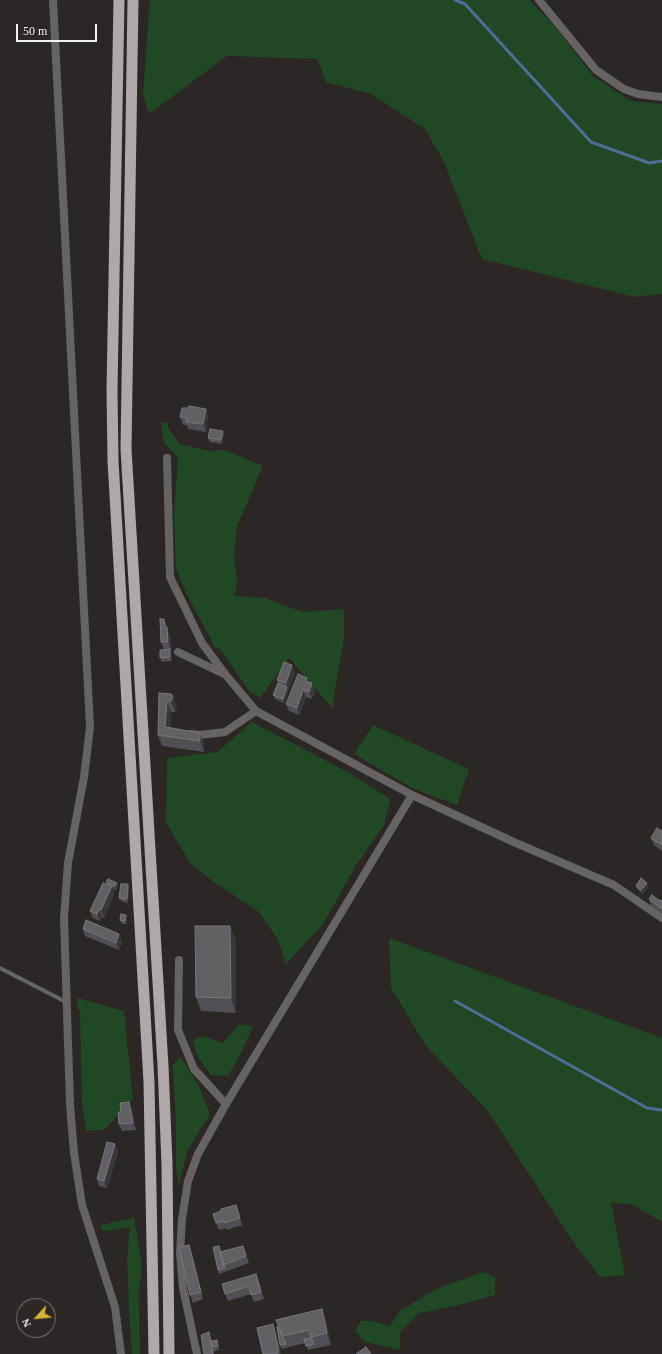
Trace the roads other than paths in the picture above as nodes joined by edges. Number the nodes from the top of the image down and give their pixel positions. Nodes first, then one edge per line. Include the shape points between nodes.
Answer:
1 (53, 0) edge
2 (118, 0) edge
3 (133, 0) edge
4 (539, 0) edge
5 (662, 97) edge
6 (168, 458) dead end
7 (178, 652) dead end
8 (225, 674) junction
9 (256, 711) junction
10 (182, 732) edge
11 (412, 795) junction
12 (662, 918) edge
13 (179, 960) dead end
14 (0, 968) edge
15 (66, 1002) junction
16 (226, 1104) junction
17 (121, 1354) edge
18 (154, 1354) edge
19 (169, 1354) edge
20 (198, 1354) edge

1 - 15 street via 90,728 67,871 64,918
2 - 18 highway via 113,461 149,1082
3 - 19 highway via 126,449 163,1066
4 - 5 street via 596,70 624,89 638,94
6 - 8 street via 170,577 202,643
7 - 8 street
8 - 9 street
9 - 10 street via 225,732 200,735
9 - 11 street
11 - 12 street via 614,885
11 - 16 street
13 - 16 street via 178,1030 194,1069
14 - 15 lane
15 - 17 street via 74,1153 81,1197 115,1307
16 - 20 street via 198,1154 188,1181 182,1219 180,1253 183,1288

